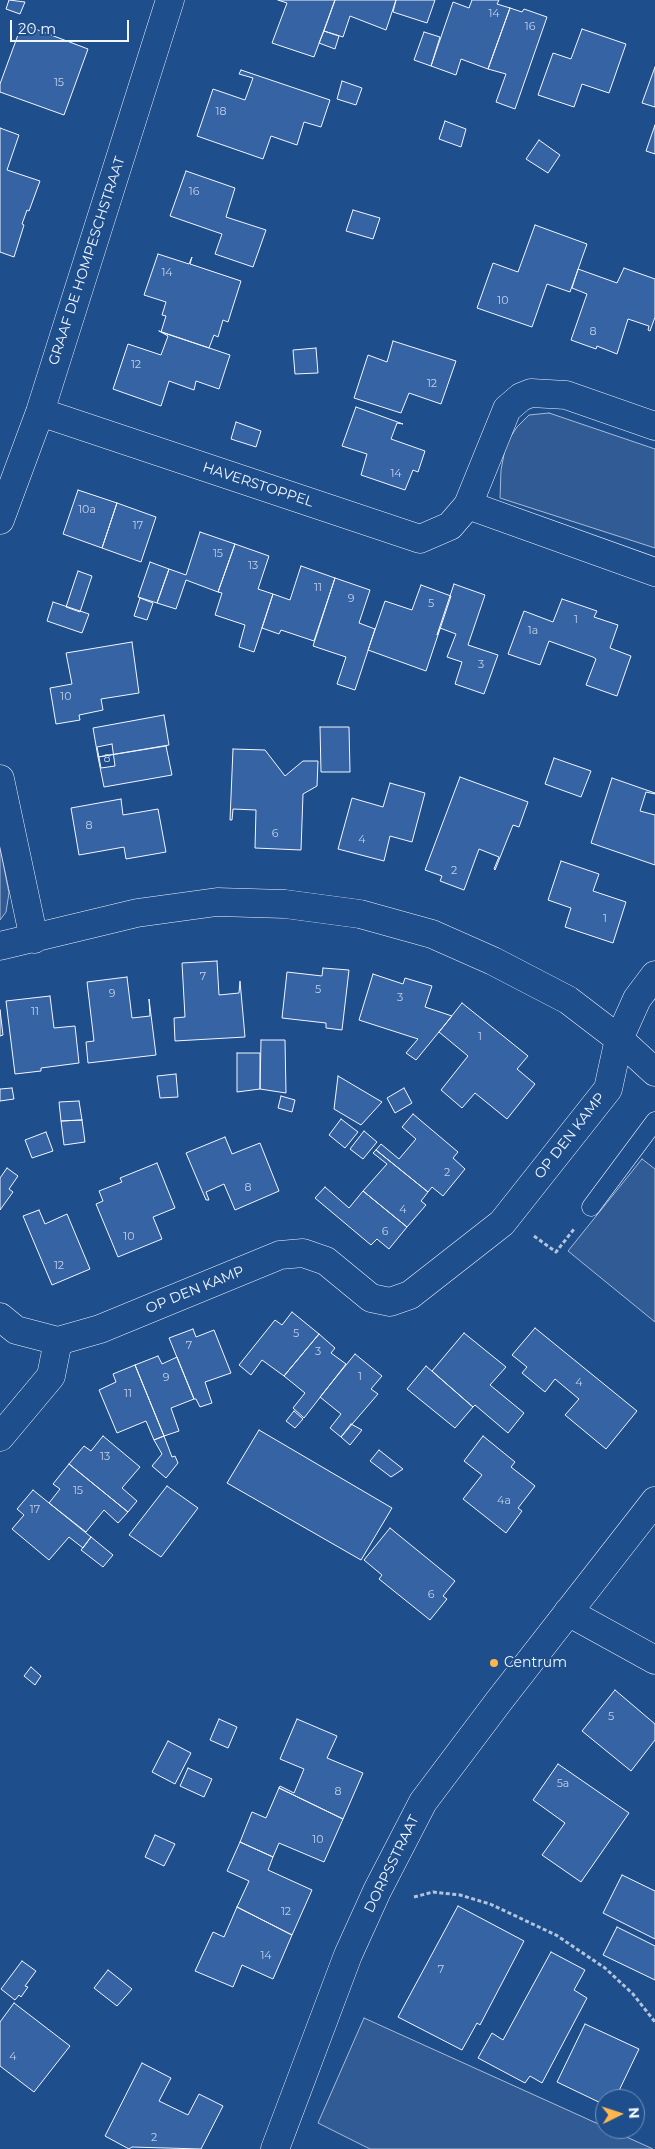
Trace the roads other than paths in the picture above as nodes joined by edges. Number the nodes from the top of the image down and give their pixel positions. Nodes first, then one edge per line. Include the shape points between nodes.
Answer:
1 (170, 0) edge
2 (40, 412) junction
3 (655, 426) edge
4 (468, 506) junction
5 (0, 520) edge
6 (655, 572) edge
7 (0, 779) edge
8 (34, 939) junction
9 (0, 946) edge
10 (655, 975) edge
11 (619, 1039) junction
12 (655, 1072) edge
13 (655, 1121) edge
14 (591, 1207) road end
15 (0, 1317) edge
16 (58, 1341) junction
17 (0, 1437) edge
18 (655, 1501) edge
19 (568, 1612) junction
20 (655, 1660) edge
21 (275, 2149) edge

1 - 2 street, GRAAF DE HOMPESCHSTRAAT
2 - 4 street, HAVERSTOPPEL via 420,539 450,526
2 - 5 street, GRAAF DE HOMPESCHSTRAAT
3 - 4 street, HAVERSTOPPEL via 566,395 531,393 507,409
4 - 6 street
7 - 8 street
8 - 9 street
8 - 11 street via 137,912 217,902 285,904 360,914 432,934 493,961 568,1000
10 - 11 street, OP DEN KAMP via 637,999
11 - 12 street
11 - 16 street, OP DEN KAMP via 608,1089 508,1216 410,1295 390,1302 371,1298 326,1261 303,1252 280,1255 100,1330
13 - 14 lane
15 - 16 street, OP DEN KAMP via 16,1330
16 - 17 street via 51,1376
18 - 19 street, DORPSSTRAAT
19 - 20 street
19 - 21 street, DORPSSTRAAT via 422,1802 348,1954

